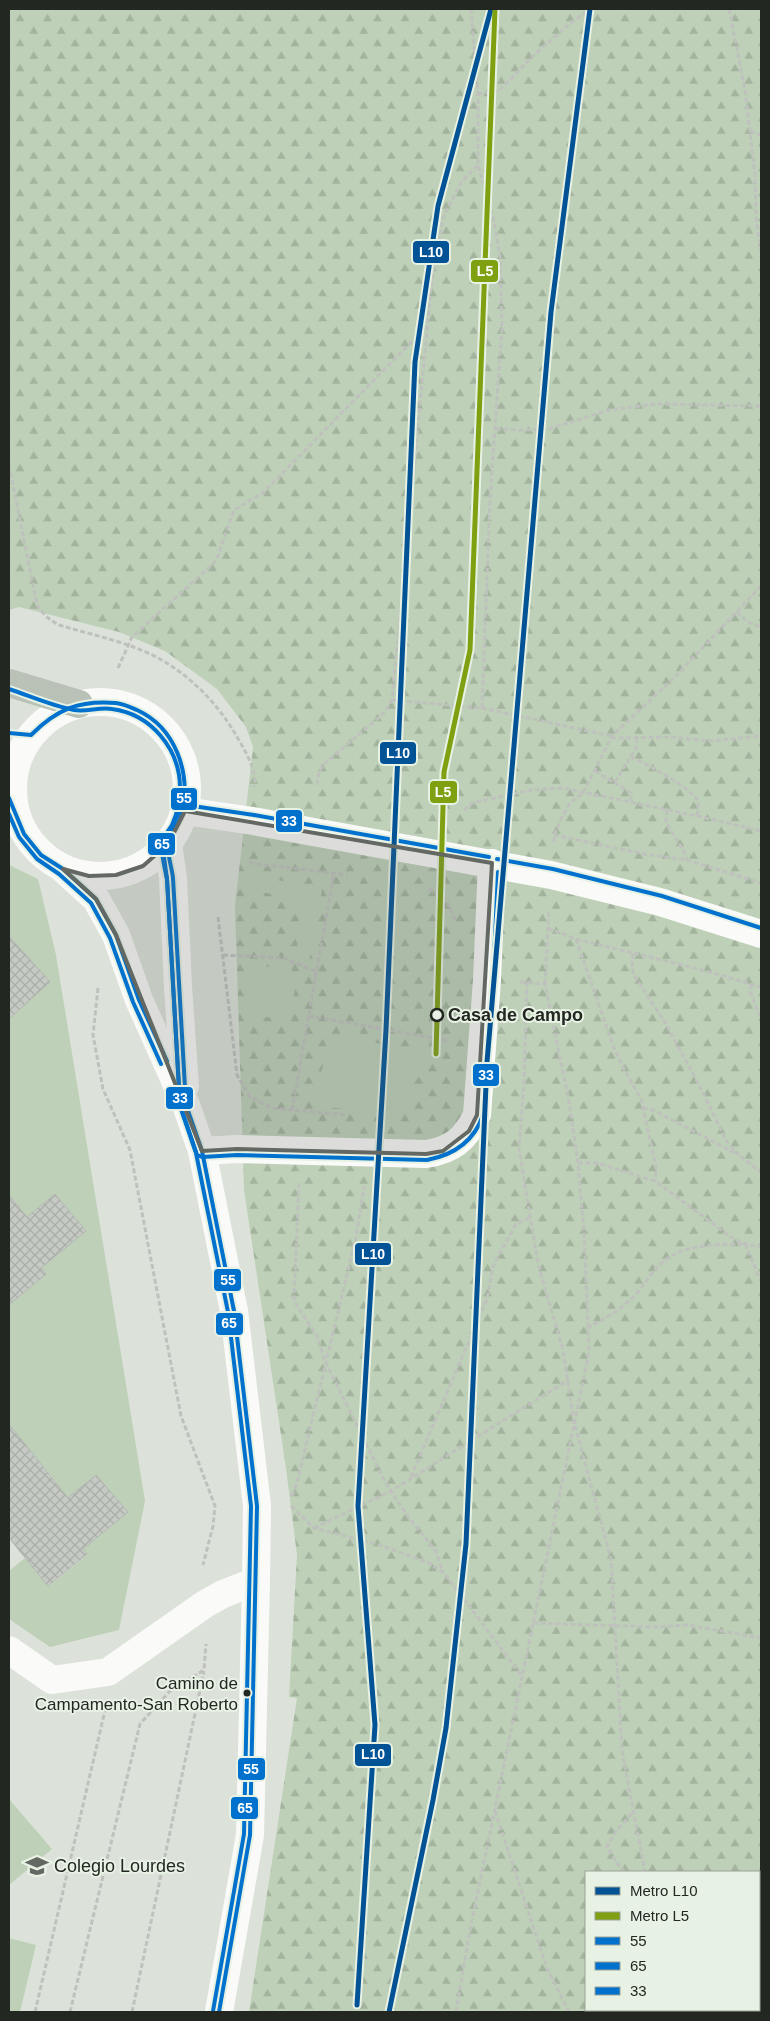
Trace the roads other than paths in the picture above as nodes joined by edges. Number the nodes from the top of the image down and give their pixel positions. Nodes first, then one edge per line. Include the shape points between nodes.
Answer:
1 (9, 683) edge
2 (9, 690) edge
3 (71, 707) junction
4 (20, 734) edge
5 (10, 800) edge
6 (185, 811) junction
7 (16, 832) edge
8 (168, 844) junction
9 (492, 863) junction
10 (63, 869) junction
11 (761, 934) edge
12 (186, 1105) junction
13 (202, 1152) junction
14 (256, 1581) junction
15 (12, 1658) edge
16 (219, 2012) edge

1 - 3 highway
2 - 3 highway
3 - 4 street
3 - 6 street via 98,702 118,703 138,710 156,722 180,755 186,775
4 - 5 street via 22,749
5 - 7 street
6 - 8 street
6 - 9 street
7 - 10 street via 41,855
8 - 10 street via 143,866 116,875 88,876
8 - 12 street via 173,878
9 - 11 street via 651,900
9 - 13 street via 477,1116 469,1131 456,1144 443,1151 426,1154 237,1149
10 - 12 street via 96,899 116,935 139,1000
12 - 13 street
13 - 14 street via 234,1311 257,1506
14 - 15 street via 205,1604 108,1672 52,1680
14 - 16 street via 250,1835

